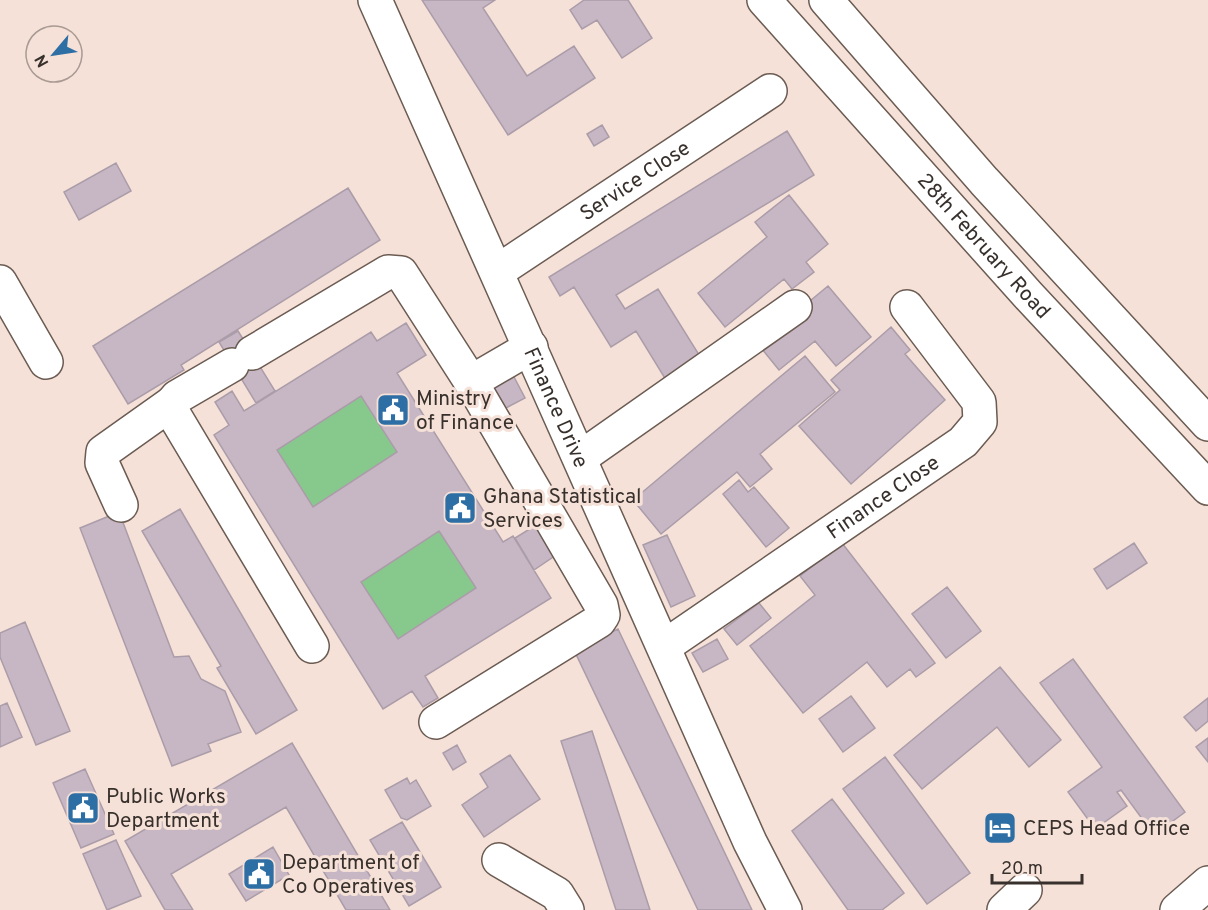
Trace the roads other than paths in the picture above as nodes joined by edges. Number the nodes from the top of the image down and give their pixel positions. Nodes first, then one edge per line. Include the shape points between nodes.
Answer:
1 (375, 0) edge
2 (764, 0) edge
3 (826, 0) edge
4 (770, 91) dead end
5 (498, 271) junction
6 (0, 282) edge
7 (795, 307) dead end
8 (907, 307) dead end
9 (531, 347) junction
10 (46, 362) dead end
11 (471, 382) junction
12 (172, 403) junction
13 (1208, 424) edge
14 (580, 458) junction
15 (1208, 488) edge
16 (121, 505) dead end
17 (312, 646) dead end
18 (665, 646) junction
19 (436, 722) dead end
20 (499, 860) dead end
21 (1208, 883) edge
22 (567, 910) edge
23 (785, 910) edge
24 (1177, 910) edge

1 - 5 main road, Finance Drive
2 - 15 main road, 28th February Road via 1020,286
3 - 13 main road, 28th February Road via 984,181
4 - 5 main road, Service Close
5 - 9 main road, Finance Drive
6 - 10 main road
7 - 14 main road
8 - 18 main road, Finance Close via 979,402 980,422 963,442
9 - 11 main road
9 - 14 main road, Finance Drive
11 - 12 main road via 401,273 387,272
11 - 19 main road via 601,605 603,615
12 - 16 main road via 103,452 102,463
12 - 17 main road via 173,414
14 - 18 main road, Finance Drive
18 - 23 main road, Finance Drive via 750,842
20 - 22 main road via 557,894
21 - 24 main road

